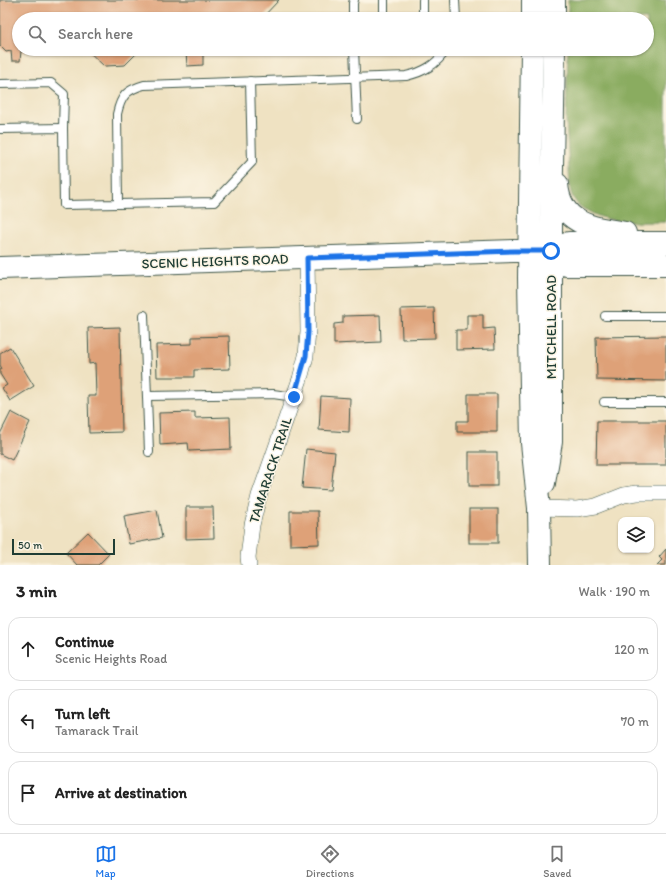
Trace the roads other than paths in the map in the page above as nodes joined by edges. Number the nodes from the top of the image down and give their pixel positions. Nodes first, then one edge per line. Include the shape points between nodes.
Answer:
1 (354, 0) edge
2 (384, 0) edge
3 (423, 0) edge
4 (455, 0) edge
5 (533, 0) edge
6 (554, 0) edge
7 (353, 12) edge
8 (384, 12) edge
9 (423, 12) edge
10 (456, 12) edge
11 (533, 12) edge
12 (554, 12) edge
13 (354, 56) edge
14 (443, 56) edge
15 (532, 56) edge
16 (554, 56) edge
17 (355, 78) junction
18 (250, 81) junction
19 (0, 84) edge
20 (357, 119) dead end
21 (63, 128) junction
22 (553, 128) junction
23 (0, 129) edge
24 (118, 204) junction
25 (666, 234) edge
26 (666, 243) edge
27 (540, 251) junction
28 (307, 258) junction
29 (666, 265) edge
30 (0, 268) edge
31 (144, 315) dead end
32 (605, 316) dead end
33 (666, 316) edge
34 (147, 396) junction
35 (294, 397) junction
36 (604, 402) dead end
37 (666, 402) edge
38 (149, 452) dead end
39 (666, 493) edge
40 (539, 508) junction
41 (249, 565) edge
42 (540, 565) edge

1 - 7 lane
2 - 8 lane
3 - 9 lane
4 - 10 lane
5 - 11 main road
6 - 12 main road
13 - 17 lane
14 - 17 lane via 430,67 406,76
15 - 27 main road, MITCHELL ROAD
16 - 22 main road, MITCHELL ROAD
17 - 18 lane
17 - 20 lane
18 - 24 lane via 252,162 214,202
18 - 24 lane via 144,85 125,94 117,114
19 - 21 lane via 51,83 64,94
21 - 23 lane
21 - 24 lane via 64,205
22 - 25 main road via 560,202 571,216 591,227 635,234
22 - 27 main road, MITCHELL ROAD
26 - 27 main road via 569,243
27 - 28 main road, SCENIC HEIGHTS ROAD
27 - 29 main road via 566,265
27 - 40 main road, MITCHELL ROAD via 529,278 532,443
28 - 30 main road, SCENIC HEIGHTS ROAD
28 - 35 street, TAMARACK TRAIL via 306,356
31 - 34 lane
32 - 33 lane
34 - 35 lane via 273,394
34 - 38 lane
35 - 41 street, TAMARACK TRAIL via 259,496 252,525
36 - 37 lane
39 - 40 street via 624,495 596,506 577,509
40 - 42 main road, MITCHELL ROAD

